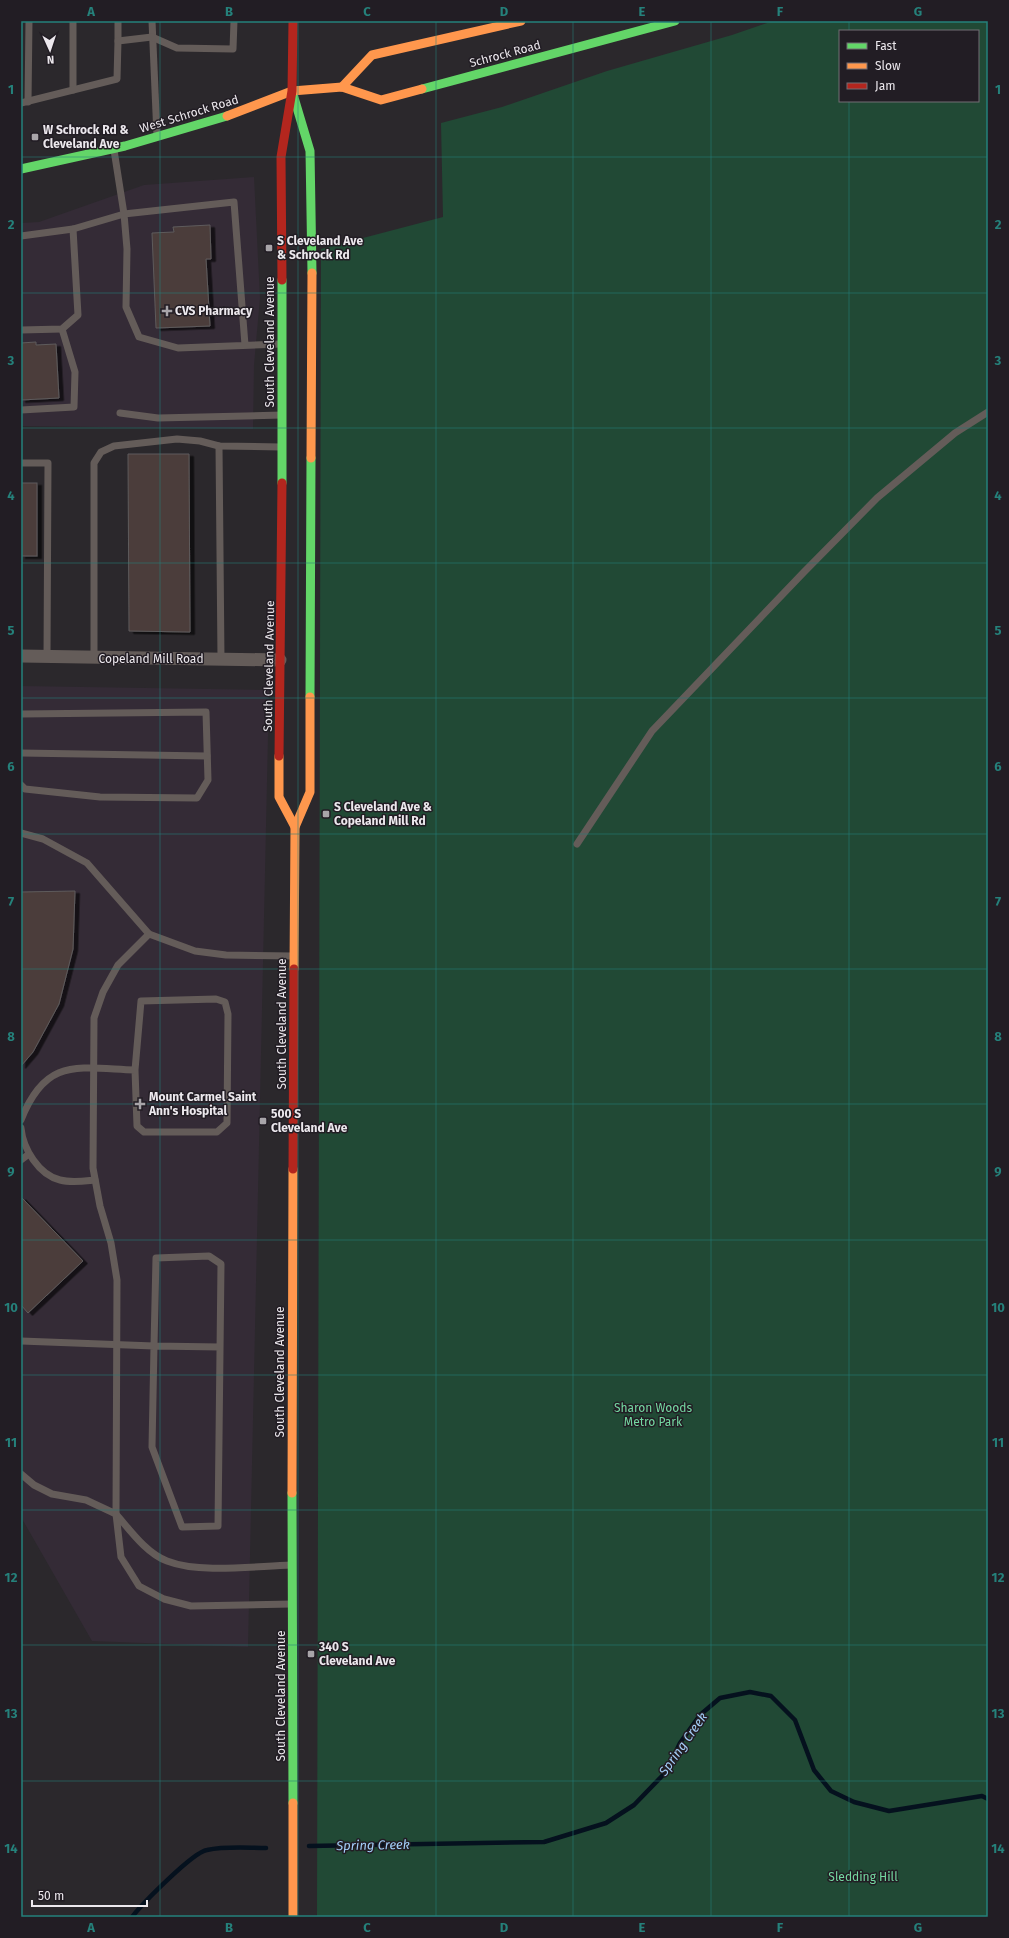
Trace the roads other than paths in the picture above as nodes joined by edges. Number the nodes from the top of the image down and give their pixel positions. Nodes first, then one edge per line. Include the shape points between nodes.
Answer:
1 (29, 21) edge
2 (73, 21) edge
3 (118, 21) edge
4 (152, 21) edge
5 (234, 21) edge
6 (293, 21) edge
7 (521, 21) edge
8 (675, 21) edge
9 (152, 37) junction
10 (118, 41) junction
11 (342, 87) junction
12 (73, 90) junction
13 (292, 91) junction
14 (25, 102) edge
15 (157, 136) junction
16 (113, 149) junction
17 (21, 169) edge
18 (124, 214) junction
19 (73, 228) junction
20 (21, 236) edge
21 (62, 329) junction
22 (21, 330) edge
23 (282, 344) junction
24 (245, 345) junction
25 (21, 410) edge
26 (988, 412) edge
27 (120, 413) dead end
28 (282, 415) junction
29 (218, 446) junction
30 (282, 447) junction
31 (21, 463) edge
32 (21, 656) edge
33 (47, 657) junction
34 (94, 658) junction
35 (221, 659) junction
36 (280, 660) junction
37 (21, 714) edge
38 (21, 753) edge
39 (207, 756) junction
40 (21, 785) edge
41 (295, 827) junction
42 (21, 833) edge
43 (577, 844) dead end
44 (149, 934) junction
45 (294, 956) junction
46 (93, 1068) junction
47 (135, 1070) junction
48 (28, 1103) junction
49 (21, 1107) edge
50 (21, 1120) edge
51 (21, 1128) edge
52 (29, 1154) junction
53 (21, 1160) edge
54 (95, 1180) junction
55 (21, 1341) edge
56 (117, 1344) junction
57 (154, 1346) junction
58 (220, 1346) junction
59 (21, 1474) edge
60 (116, 1514) junction
61 (292, 1565) junction
62 (292, 1604) junction
63 (293, 1917) edge

1 - 14 lane
2 - 12 lane
3 - 10 lane
4 - 9 lane
5 - 9 lane via 233,49 177,48
6 - 13 main road
7 - 11 main road via 372,55
8 - 11 main road, Schrock Road via 381,100
9 - 10 lane
9 - 15 lane
10 - 12 lane via 117,80
11 - 13 main road, Schrock Road
12 - 14 lane
13 - 15 main road, West Schrock Road via 233,114
13 - 23 main road, South Cleveland Avenue via 281,157
13 - 41 main road, South Cleveland Avenue via 310,150 312,288 310,792
15 - 16 main road, West Schrock Road
16 - 17 main road, West Schrock Road
16 - 18 lane
18 - 19 lane
18 - 24 lane via 127,249 126,307 139,338 178,348
18 - 24 lane via 234,202
19 - 20 lane
19 - 21 lane via 78,315
21 - 22 lane
21 - 25 lane via 75,372 74,407
23 - 24 lane
23 - 28 main road, South Cleveland Avenue
26 - 43 lane via 955,433 877,498 657,725
27 - 28 lane via 158,418
28 - 30 main road, South Cleveland Avenue
29 - 30 lane
29 - 34 lane via 177,439 114,446 101,452 94,463
29 - 35 lane
30 - 36 main road, South Cleveland Avenue
31 - 33 lane via 48,463
32 - 33 street, Copeland Mill Road
33 - 34 street, Copeland Mill Road
34 - 35 street, Copeland Mill Road
35 - 36 street, Copeland Mill Road
36 - 41 main road, South Cleveland Avenue via 279,797
37 - 39 lane via 206,712
38 - 39 lane
39 - 40 lane via 208,780 197,798 100,797 25,788
41 - 45 main road, South Cleveland Avenue
42 - 44 lane via 44,839 87,863
44 - 45 lane via 195,951 226,955
44 - 46 lane via 118,965 103,992 94,1018
45 - 61 main road, South Cleveland Avenue
46 - 47 lane
46 - 48 lane via 61,1071 49,1077 37,1088
46 - 54 lane
47 - 47 lane via 141,1001 216,999 225,1002 228,1014 227,1123 218,1132 144,1132 137,1126
48 - 49 lane
48 - 50 lane
51 - 52 lane via 22,1139
52 - 53 lane
52 - 54 lane via 50,1176 67,1182
54 - 56 lane via 111,1243 117,1280
55 - 56 lane
56 - 57 lane
56 - 60 lane
57 - 58 lane
57 - 58 lane via 156,1258 209,1256 221,1264
57 - 58 lane via 152,1447 182,1527 218,1526
59 - 60 lane via 34,1485 52,1494 86,1500
60 - 61 lane via 144,1546 166,1561 198,1568
60 - 62 lane via 121,1557 139,1586 164,1599 191,1606
61 - 62 main road, South Cleveland Avenue
62 - 63 main road, South Cleveland Avenue

